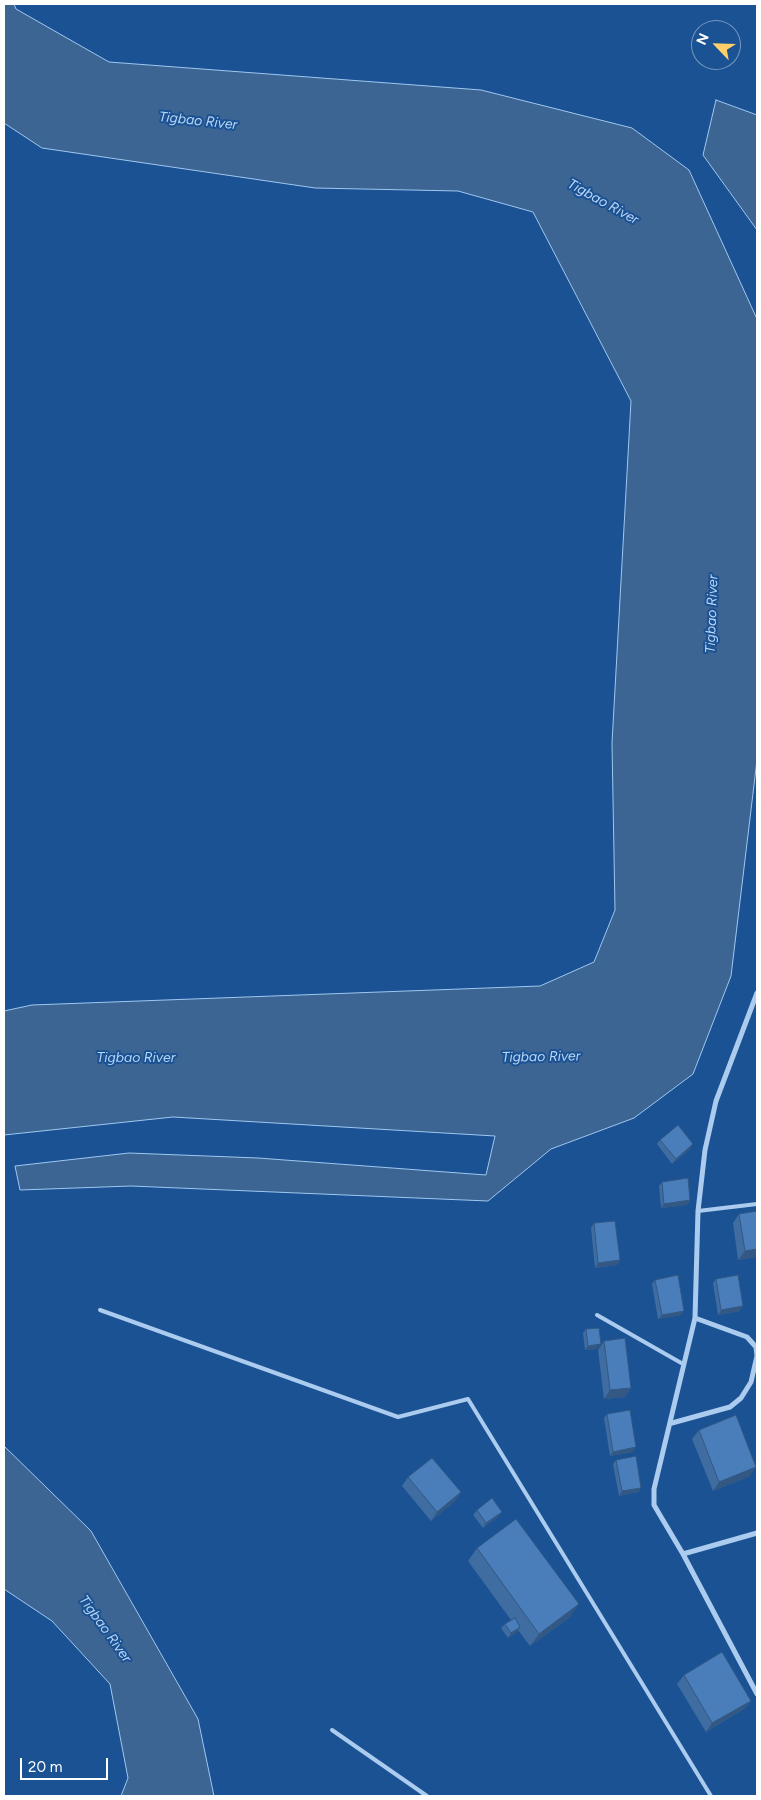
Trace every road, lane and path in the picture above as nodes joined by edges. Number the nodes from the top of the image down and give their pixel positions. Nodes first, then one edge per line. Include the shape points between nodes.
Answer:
1 (757, 993) edge
2 (757, 1204) edge
3 (698, 1211) junction
4 (100, 1310) dead end
5 (597, 1315) dead end
6 (695, 1318) junction
7 (683, 1364) junction
8 (757, 1379) edge
9 (751, 1382) junction
10 (672, 1423) junction
11 (757, 1533) edge
12 (684, 1554) junction
13 (757, 1694) edge
14 (332, 1730) dead end
15 (427, 1796) edge
16 (711, 1796) edge

1 - 3 street via 716,1102 705,1150
2 - 3 lane
3 - 6 street
4 - 16 lane via 398,1417 468,1399
5 - 7 lane
6 - 7 street
6 - 9 street via 737,1332 752,1342 757,1356
7 - 10 street
8 - 9 street
9 - 10 street via 730,1408
10 - 12 street via 654,1490 654,1505
11 - 12 street
12 - 13 street
14 - 15 lane

